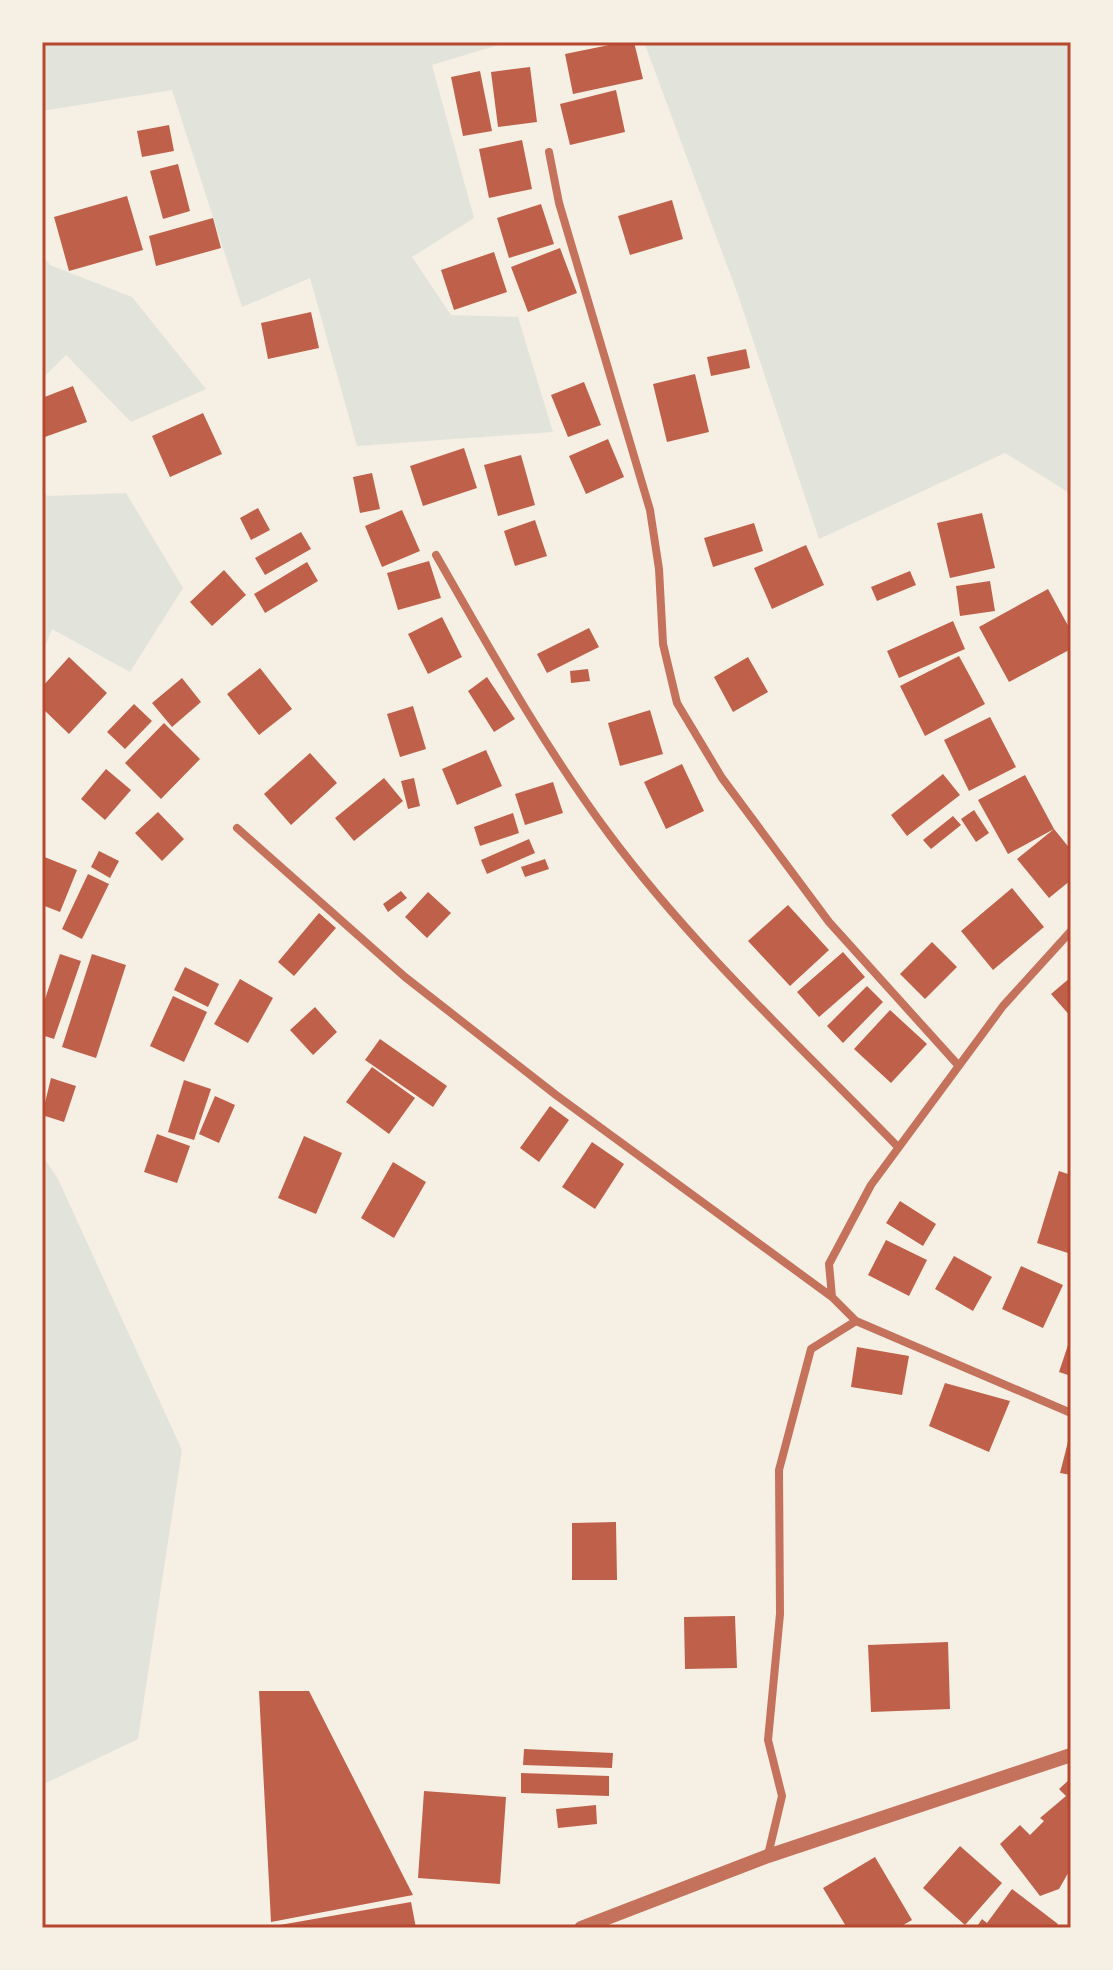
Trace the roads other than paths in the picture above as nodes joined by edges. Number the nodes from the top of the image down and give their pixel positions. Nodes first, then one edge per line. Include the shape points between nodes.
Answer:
1 (549, 152) dead end
2 (436, 555) dead end
3 (237, 828) dead end
4 (1071, 931) edge
5 (958, 1065) junction
6 (898, 1147) junction
7 (832, 1297) junction
8 (856, 1321) junction
9 (1071, 1413) edge
10 (1071, 1755) edge
11 (768, 1856) junction
12 (581, 1928) edge

1 - 5 street via 559,203 650,510 663,644 677,703 722,778 829,922
2 - 6 street via 537,733 611,836 687,928
3 - 7 street via 416,986
4 - 5 street
5 - 6 street
6 - 7 street via 829,1264
7 - 8 street
8 - 9 street
8 - 11 street via 811,1349 779,1470 780,1614 768,1740 782,1796
10 - 11 street
11 - 12 street

